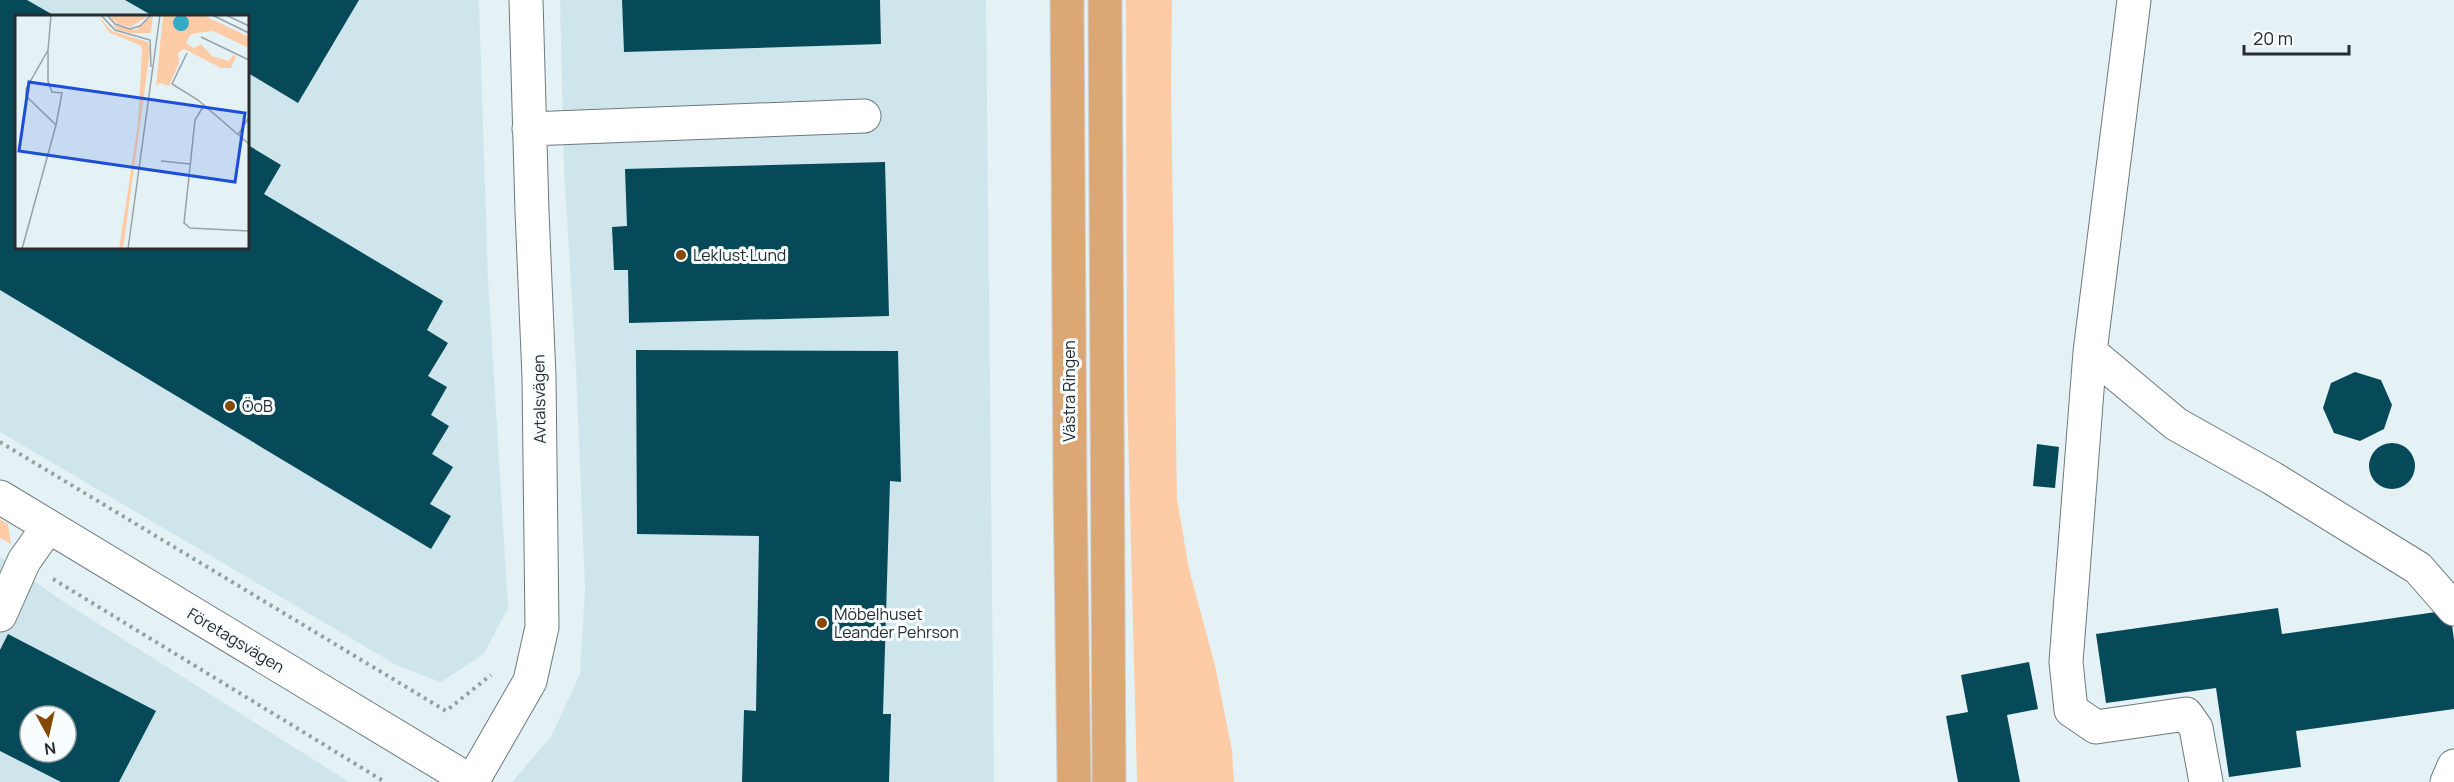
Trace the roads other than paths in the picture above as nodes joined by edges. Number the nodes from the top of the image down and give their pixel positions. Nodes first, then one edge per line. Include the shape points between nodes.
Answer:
1 (526, 0) edge
2 (1067, 0) edge
3 (1105, 0) edge
4 (2134, 0) edge
5 (864, 116) dead end
6 (529, 129) junction
7 (2090, 352) junction
8 (0, 497) edge
9 (48, 527) junction
10 (2454, 609) edge
11 (0, 615) edge
12 (2454, 766) edge
13 (472, 782) edge
14 (1074, 782) edge
15 (1108, 782) edge
16 (2206, 782) edge
17 (2447, 782) edge

1 - 6 street, Avtalsvägen
2 - 14 main road, Västra Ringen
3 - 15 main road
4 - 7 street
5 - 6 street
6 - 13 street, Avtalsvägen via 539,377 542,627 530,681
7 - 10 street via 2176,424 2418,568
7 - 16 street via 2066,663 2071,710 2096,727 2186,714 2196,728
8 - 9 street, Företagsvägen
9 - 11 street via 24,561
9 - 13 street, Företagsvägen
12 - 17 street

